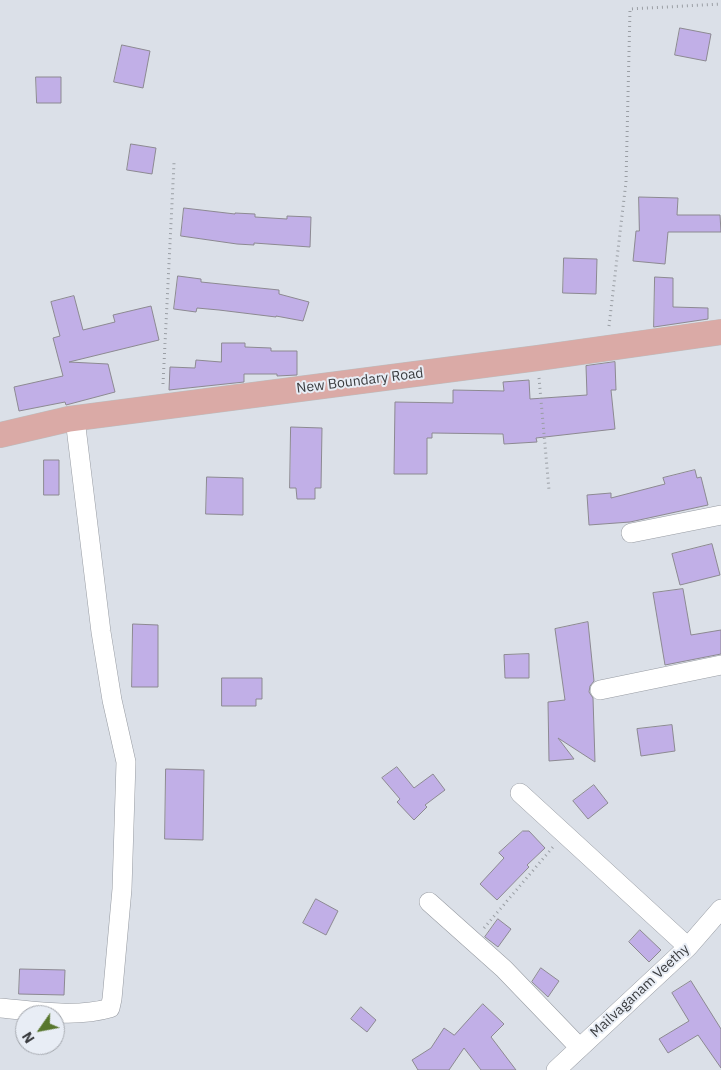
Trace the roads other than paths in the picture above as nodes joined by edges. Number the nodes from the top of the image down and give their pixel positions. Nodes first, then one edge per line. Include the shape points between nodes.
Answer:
1 (721, 332) edge
2 (75, 419) junction
3 (0, 435) edge
4 (721, 515) edge
5 (630, 533) dead end
6 (721, 665) edge
7 (600, 690) dead end
8 (520, 793) dead end
9 (428, 902) dead end
10 (721, 909) edge
11 (688, 947) junction
12 (0, 1008) edge
13 (580, 1047) junction
14 (556, 1070) edge

1 - 2 main road, New Boundary Road
2 - 3 main road, New Boundary Road
2 - 12 street via 101,632 126,762 122,889 112,999 110,1008 101,1010 51,1013
4 - 5 street
6 - 7 street
8 - 11 street
9 - 13 street via 504,969
10 - 11 street, Mailvaganam Veethy
11 - 13 street, Mailvaganam Veethy
13 - 14 street, Mailvaganam Veethy

